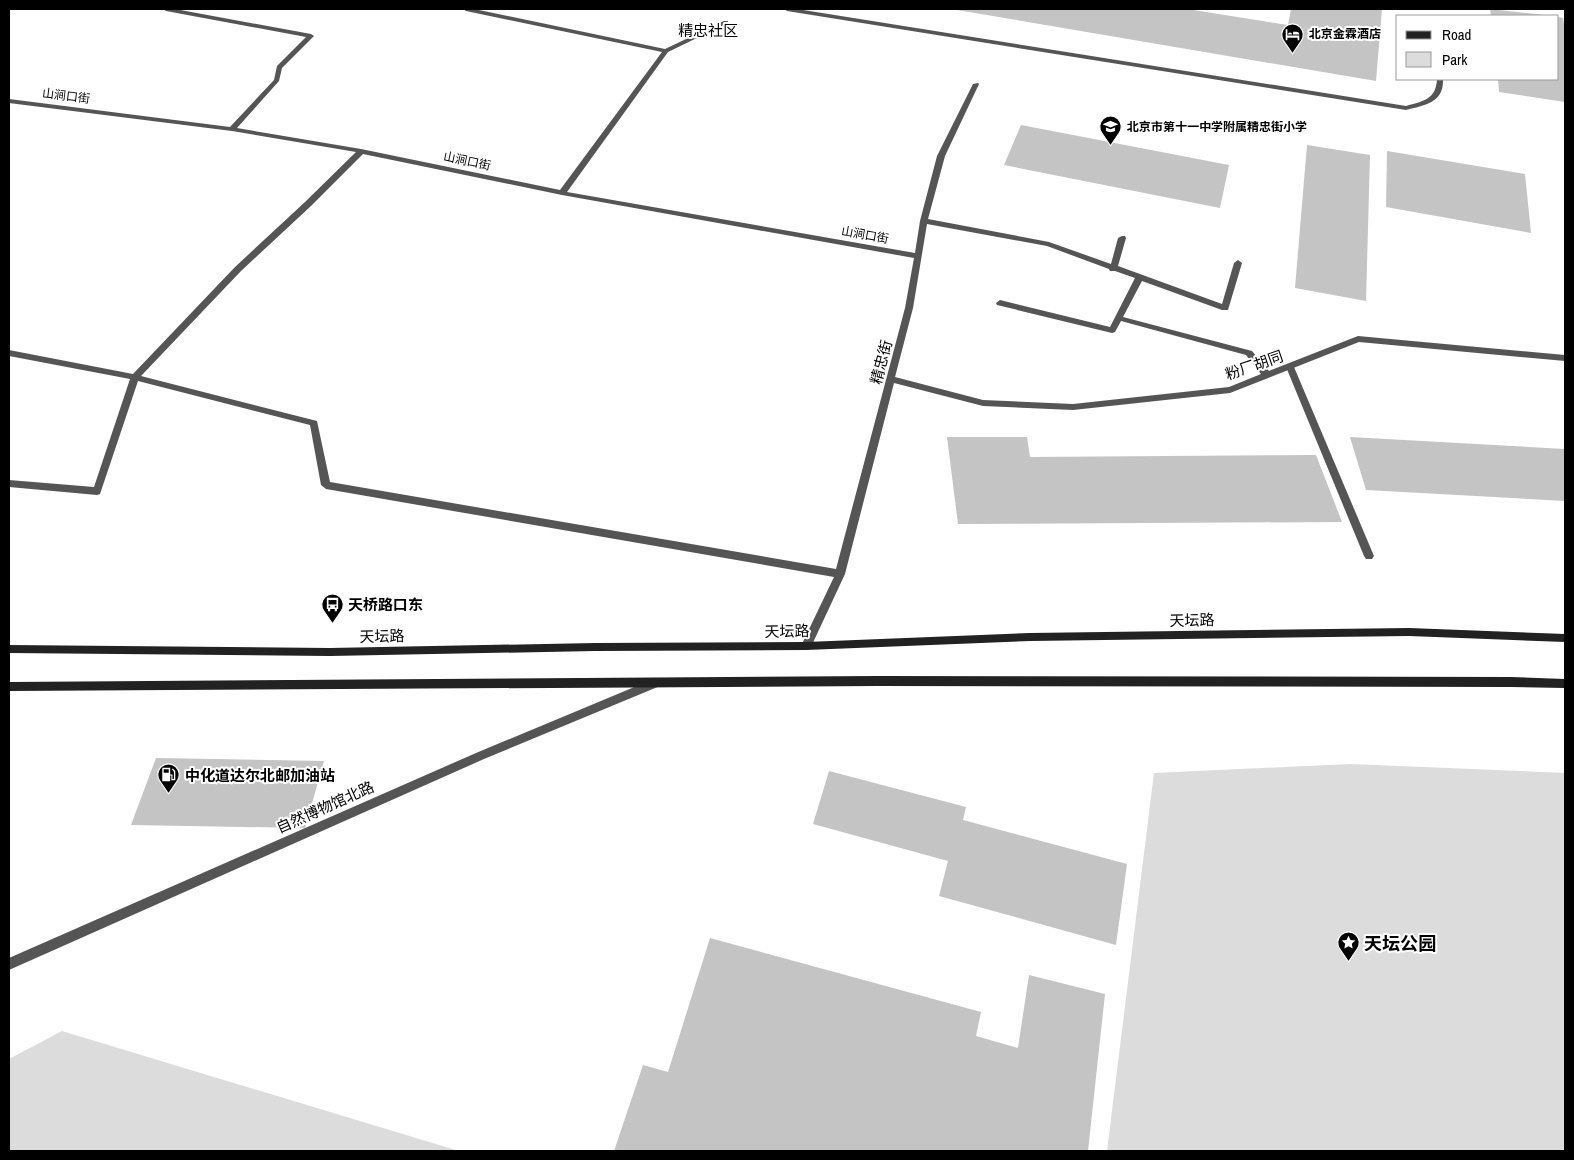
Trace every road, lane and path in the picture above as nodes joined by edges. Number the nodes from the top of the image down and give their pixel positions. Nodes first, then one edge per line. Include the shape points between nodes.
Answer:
1 (166, 9) edge
2 (466, 9) edge
3 (787, 9) edge
4 (726, 22) dead end
5 (666, 51) junction
6 (1440, 80) edge
7 (976, 84) dead end
8 (9, 101) edge
9 (232, 129) junction
10 (361, 151) junction
11 (562, 193) junction
12 (924, 221) junction
13 (1122, 238) dead end
14 (918, 256) junction
15 (1238, 263) dead end
16 (1113, 269) junction
17 (1138, 278) junction
18 (1000, 303) dead end
19 (1118, 318) junction
20 (9, 353) edge
21 (1565, 358) edge
22 (1290, 367) junction
23 (1267, 375) junction
24 (135, 377) junction
25 (891, 379) junction
26 (9, 484) edge
27 (1369, 556) dead end
28 (840, 574) junction
29 (1565, 638) edge
30 (806, 646) junction
31 (9, 649) edge
32 (656, 683) junction
33 (1565, 684) edge
34 (9, 687) edge
35 (9, 964) edge

1 - 9 street via 311,36 279,67 277,80
2 - 5 street
3 - 6 street via 1406,108 1430,101 1440,88
4 - 5 street
5 - 11 street
7 - 12 street, 精忠街 via 942,156
8 - 9 street, 山涧口街
9 - 10 street, 山涧口街
10 - 11 street, 山涧口街
10 - 24 street via 232,275
11 - 14 street, 山涧口街
12 - 14 street, 精忠街
12 - 16 street via 1049,244
13 - 16 street
14 - 25 street, 精忠街
15 - 17 street via 1225,308
16 - 17 street
17 - 19 street
18 - 19 street via 1112,330
19 - 23 street via 1250,353
20 - 24 street
21 - 22 street, 粉厂胡同 via 1358,339
22 - 23 street, 粉厂胡同
22 - 27 street
23 - 25 street, 粉厂胡同 via 1230,390 1073,407 983,403
24 - 26 street via 97,491
24 - 28 street via 314,422 326,485
25 - 28 street, 精忠街
28 - 30 street, 精忠街
29 - 30 street, 天坛路 via 1409,632 1030,637
30 - 31 street, 天坛路 via 330,652
32 - 33 street
32 - 34 street
32 - 35 street, 自然博物馆北路 via 480,756

